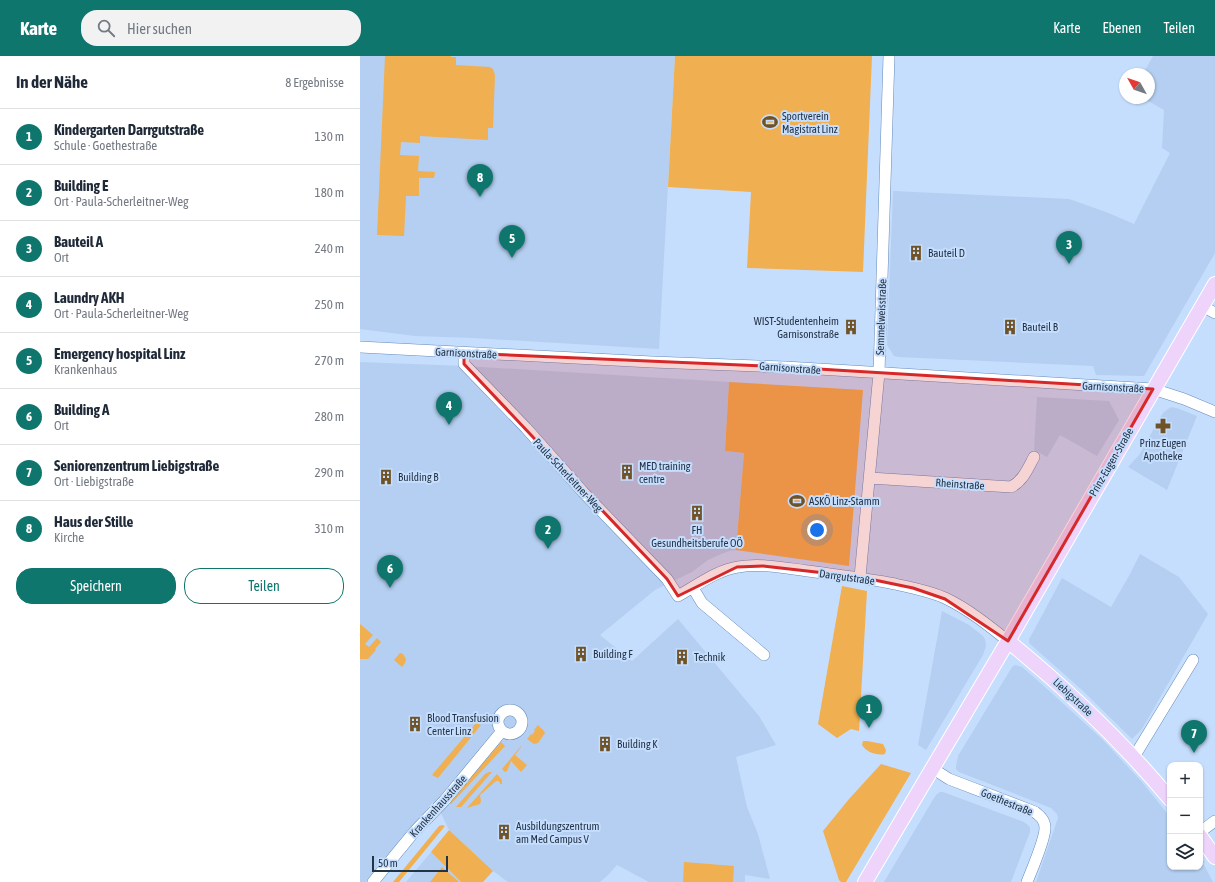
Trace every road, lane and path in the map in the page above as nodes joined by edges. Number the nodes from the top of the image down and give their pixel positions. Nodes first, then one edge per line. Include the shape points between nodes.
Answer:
1 (889, 56) edge
2 (1215, 284) edge
3 (1202, 306) junction
4 (1215, 313) edge
5 (360, 347) edge
6 (464, 353) junction
7 (879, 373) junction
8 (1153, 389) junction
9 (1215, 412) edge
10 (1034, 457) dead end
11 (870, 478) junction
12 (860, 577) junction
13 (693, 588) junction
14 (678, 596) joint
15 (1008, 641) junction
16 (764, 655) dead end
17 (1193, 660) dead end
18 (502, 731) dead end
19 (1134, 757) junction
20 (932, 768) junction
21 (1169, 798) edge
22 (1215, 821) edge
23 (1203, 830) edge
24 (1203, 840) edge
25 (1215, 857) edge
26 (373, 882) edge
27 (865, 882) edge
28 (1027, 882) edge

1 - 7 street, Semmelweisstraße
2 - 3 main road, Prinz-Eugen-Straße
3 - 4 street
3 - 8 main road, Prinz-Eugen-Straße
5 - 6 street, Garnisonstraße
6 - 7 street, Garnisonstraße
6 - 14 street, Paula-Scherleitner-Weg via 464,364 667,579
7 - 8 street, Garnisonstraße
7 - 11 street, Semmelweisstraße
8 - 9 street, Garnisonstraße
8 - 15 main road, Prinz-Eugen-Straße
10 - 11 street, Rheinstraße via 1023,478 1011,487
11 - 12 street, Semmelweisstraße
12 - 13 street, Darrgutstraße via 749,566 726,570
12 - 15 street, Darrgutstraße via 913,588 945,598 975,616
13 - 14 street, Darrgutstraße
13 - 16 street via 702,603
15 - 19 main road, Liebigstraße via 1064,688
15 - 20 main road
17 - 19 street
18 - 26 street, Krankenhausstraße
19 - 21 main road, Liebigstraße
20 - 27 main road
20 - 28 street, Goethestraße via 949,778 1041,816 1045,827 1044,836
22 - 23 street
24 - 25 main road

